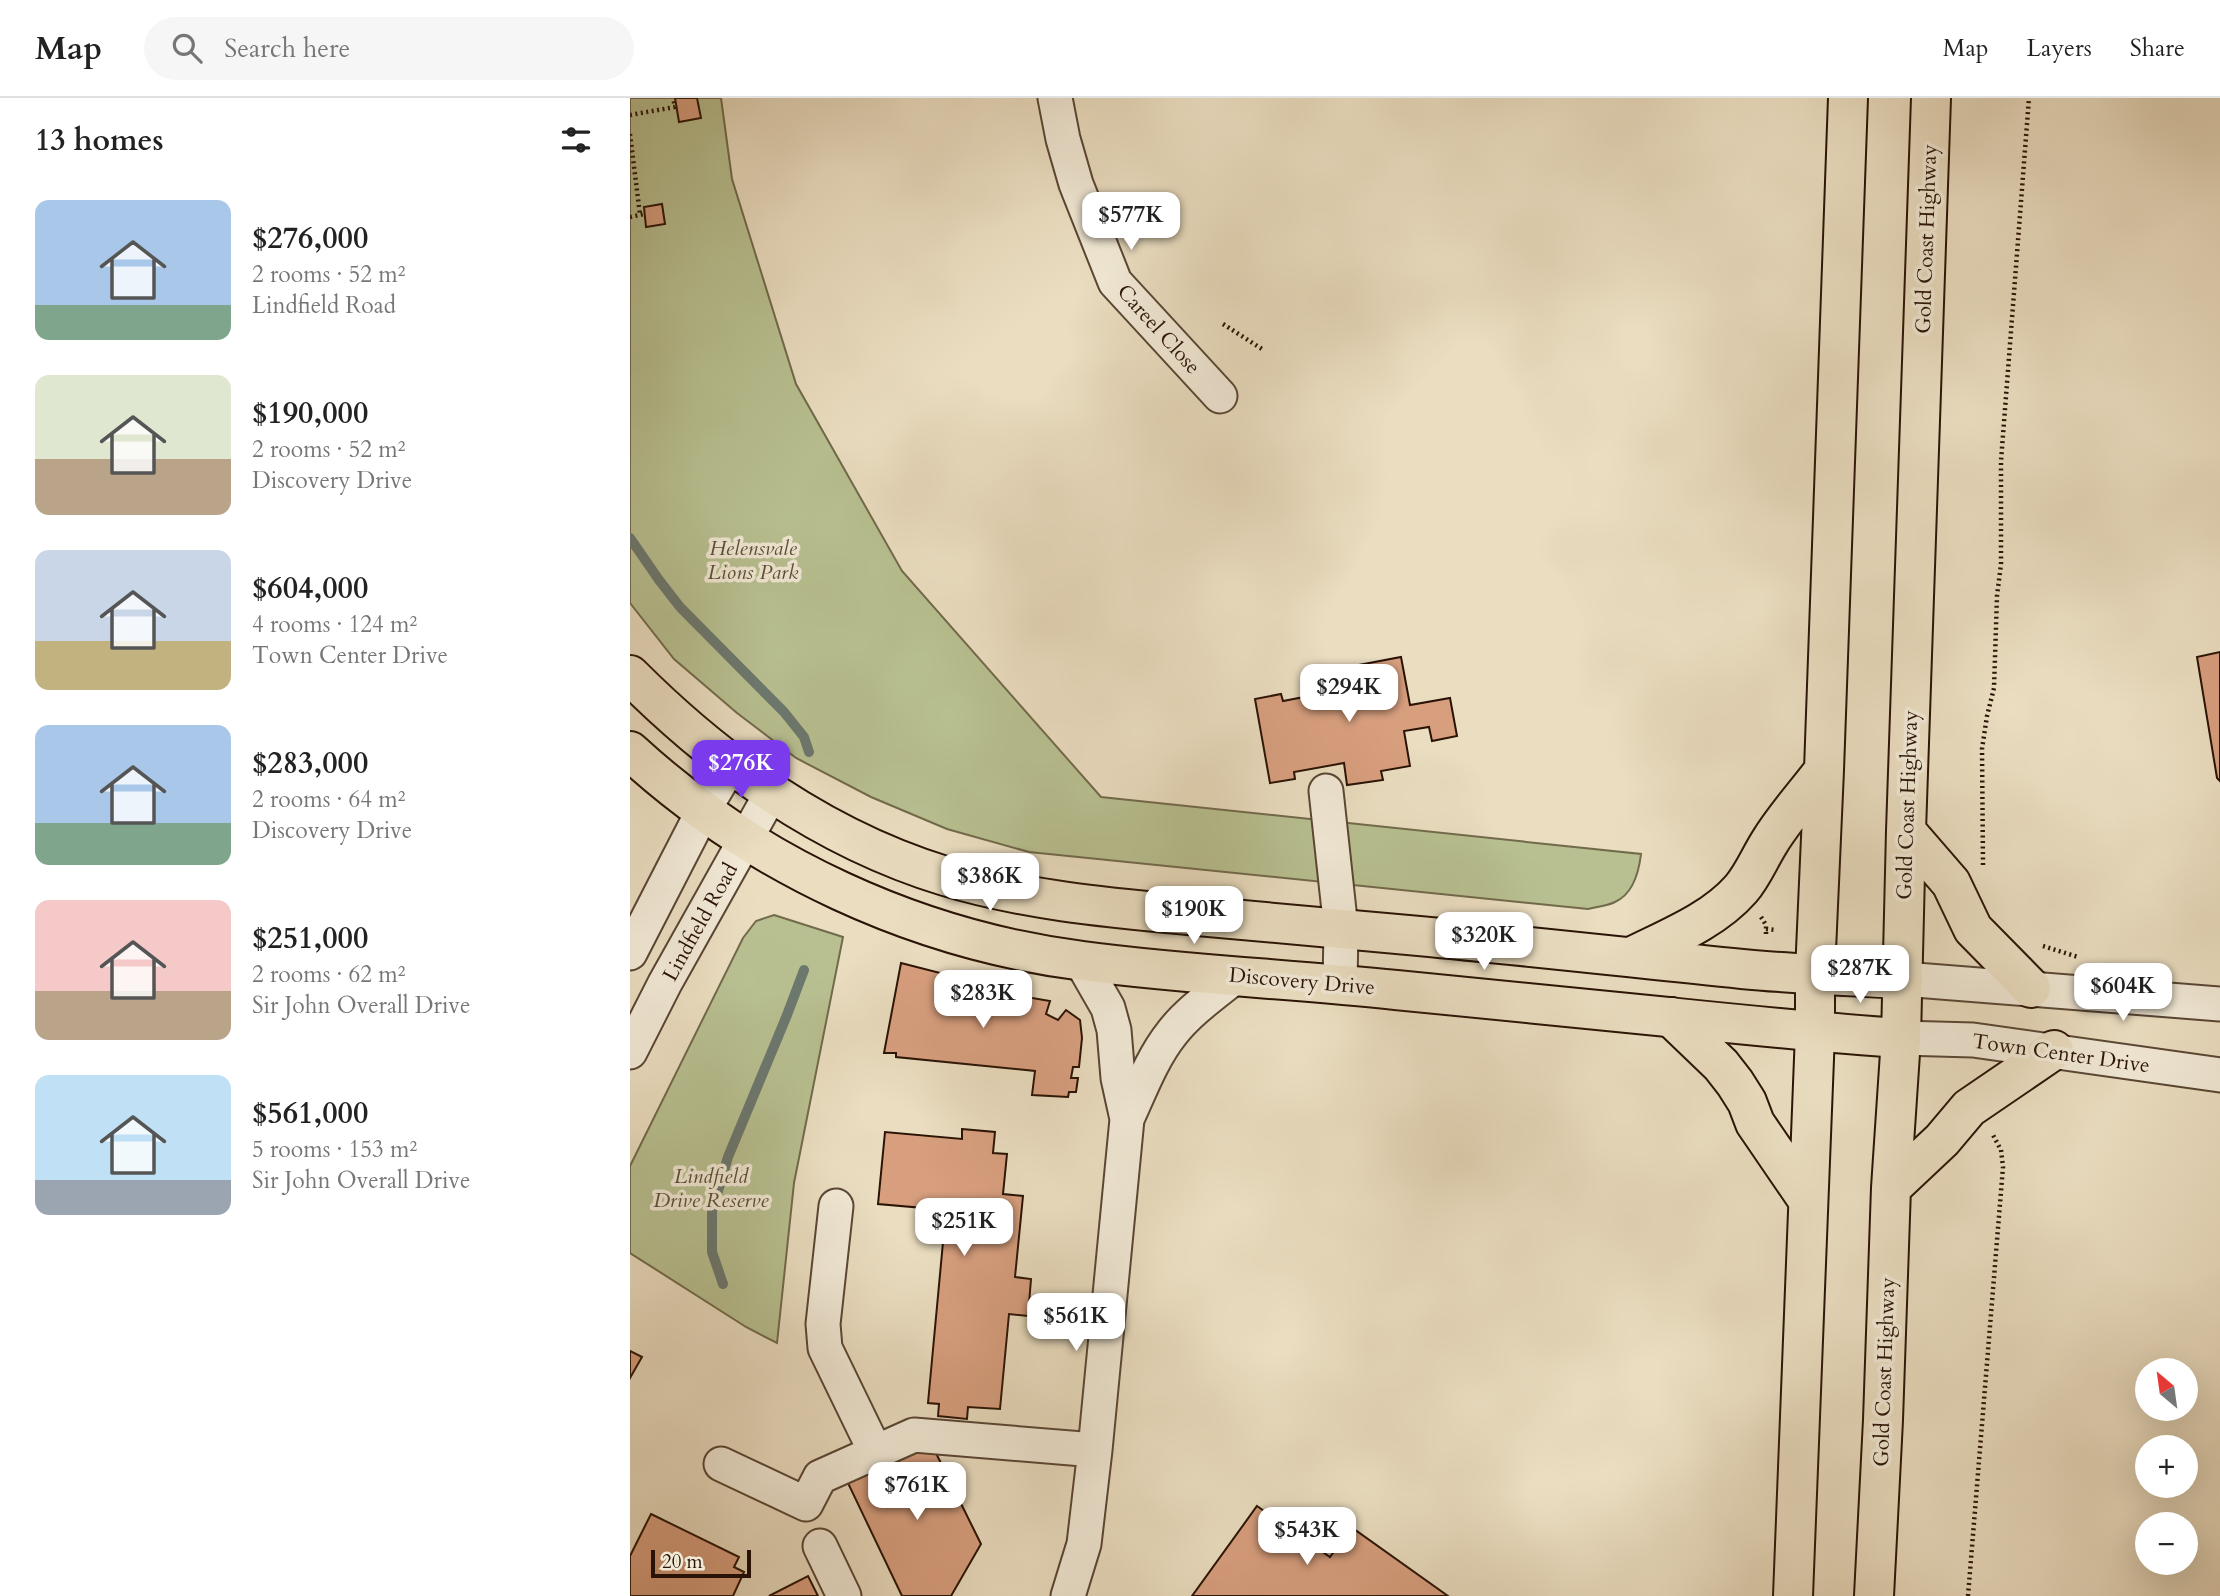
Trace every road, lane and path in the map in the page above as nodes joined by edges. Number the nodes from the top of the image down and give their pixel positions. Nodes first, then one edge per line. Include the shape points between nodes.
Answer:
1 (673, 98) edge
2 (1055, 98) edge
3 (1848, 98) edge
4 (1931, 98) edge
5 (2028, 98) edge
6 (630, 115) edge
7 (630, 134) edge
8 (630, 217) edge
9 (1223, 324) dead end
10 (1262, 349) dead end
11 (1220, 396) dead end
12 (630, 675) edge
13 (630, 751) edge
14 (730, 764) junction
15 (1824, 771) junction
16 (1326, 791) dead end
17 (772, 792) junction
18 (703, 811) junction
19 (1906, 831) junction
20 (746, 839) junction
21 (1983, 872) dead end
22 (1341, 929) junction
23 (1766, 929) dead end
24 (1776, 930) dead end
25 (2035, 944) dead end
26 (630, 953) edge
27 (1632, 957) junction
28 (2081, 958) dead end
29 (1082, 961) junction
30 (1815, 973) junction
31 (1236, 976) junction
32 (1903, 979) junction
33 (1340, 984) junction
34 (2031, 988) junction
35 (2220, 1004) edge
36 (1671, 1017) junction
37 (1815, 1033) junction
38 (1901, 1038) junction
39 (2054, 1050) junction
40 (630, 1052) edge
41 (2220, 1075) edge
42 (1969, 1108) junction
43 (1127, 1119) junction
44 (1891, 1188) junction
45 (1807, 1199) junction
46 (836, 1206) dead end
47 (1095, 1450) junction
48 (875, 1451) junction
49 (721, 1464) dead end
50 (820, 1546) dead end
51 (844, 1596) edge
52 (1068, 1596) edge
53 (1793, 1596) edge
54 (1874, 1596) edge
55 (1968, 1596) edge

1 - 6 path via 675,107
2 - 11 street, Careel Close via 1076,184 1115,282
3 - 15 main road
4 - 19 main road, Gold Coast Highway
5 - 21 path via 2001,461 1994,688 1982,749
7 - 8 path via 642,215
9 - 10 path
12 - 14 main road
13 - 18 main road, Discovery Drive
14 - 17 main road
14 - 18 street
15 - 27 main road via 1740,890 1694,925
15 - 30 main road
16 - 22 street
17 - 20 street, Lindfield Road
17 - 22 main road via 898,859 1003,891 1141,911
18 - 20 main road, Discovery Drive
18 - 26 street
19 - 32 main road, Gold Coast Highway
19 - 34 main road via 1951,883 1973,929
20 - 29 main road, Discovery Drive via 809,875 902,918 953,935
20 - 40 street, Lindfield Road
22 - 27 main road
22 - 33 street
23 - 24 path
25 - 28 path
27 - 30 main road
29 - 31 main road, Discovery Drive
29 - 43 street via 1108,1008
30 - 32 main road
30 - 37 main road
31 - 33 main road, Discovery Drive
31 - 43 street via 1171,1035
32 - 34 street
32 - 38 main road, Gold Coast Highway
33 - 36 main road, Discovery Drive
34 - 35 street
36 - 37 main road, Discovery Drive
36 - 45 main road via 1735,1083 1755,1123
37 - 38 main road, Discovery Drive
37 - 45 main road
38 - 39 street, Town Center Drive via 1973,1040
38 - 44 main road, Gold Coast Highway
39 - 41 street, Town Center Drive
39 - 42 main road
42 - 44 main road
42 - 55 path via 1996,1139 2003,1167
43 - 47 street
44 - 54 main road, Gold Coast Highway
45 - 53 main road
46 - 48 street via 823,1324 825,1348
47 - 48 street via 914,1435
47 - 52 street via 1084,1544
48 - 49 street via 820,1477 806,1504
50 - 51 street

